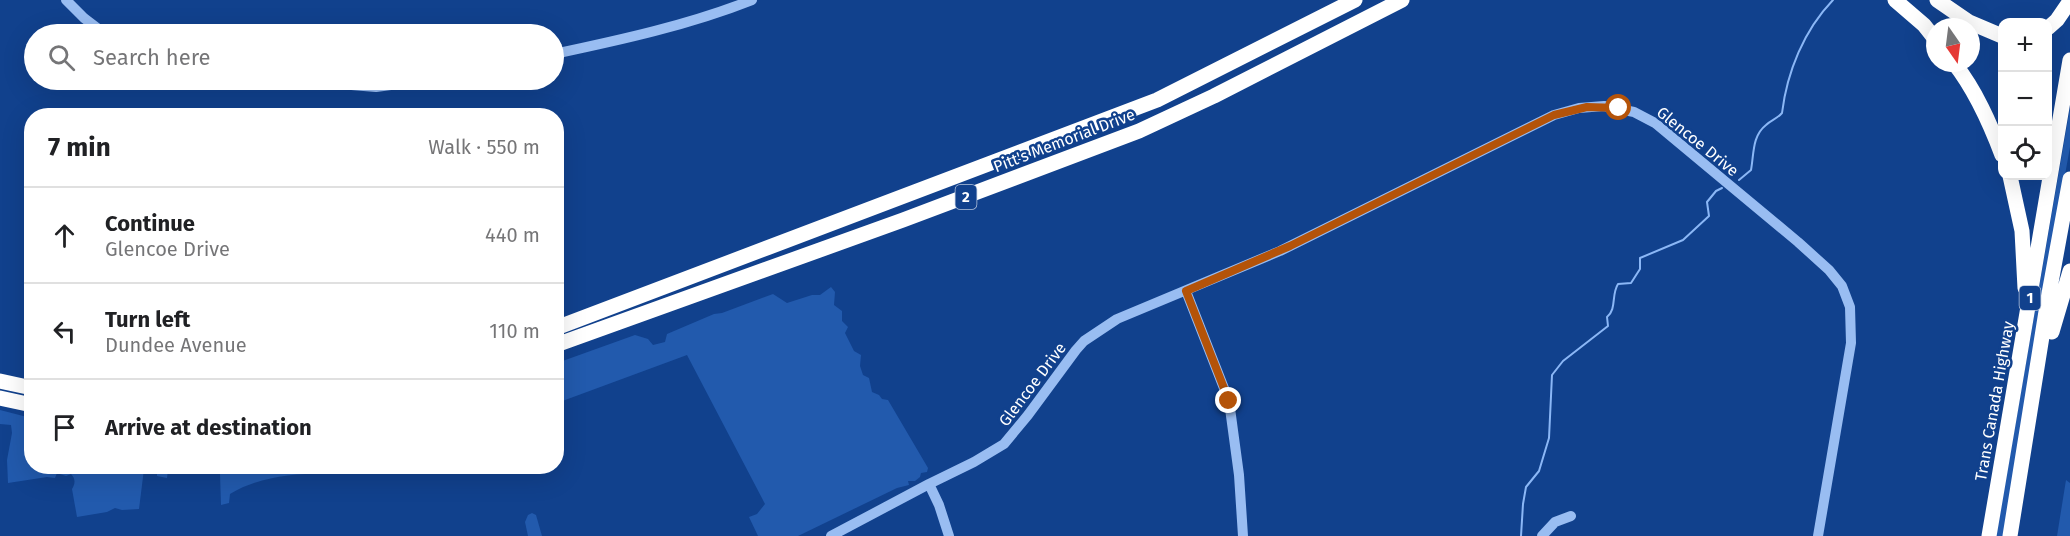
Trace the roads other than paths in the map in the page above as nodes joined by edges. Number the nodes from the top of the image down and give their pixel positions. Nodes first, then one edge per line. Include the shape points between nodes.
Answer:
1 (66, 0) edge
2 (752, 0) edge
3 (1355, 0) edge
4 (1402, 0) edge
5 (1895, 0) edge
6 (1937, 0) edge
7 (2070, 1) edge
8 (94, 24) edge
9 (2052, 25) edge
10 (1926, 28) edge
11 (1998, 34) edge
12 (564, 52) edge
13 (2070, 60) edge
14 (1961, 72) edge
15 (1998, 144) edge
16 (2070, 179) edge
17 (2011, 180) edge
18 (2070, 272) edge
19 (1186, 291) junction
20 (564, 325) edge
21 (564, 342) edge
22 (2022, 346) junction
23 (0, 381) edge
24 (24, 386) edge
25 (0, 398) edge
26 (24, 403) edge
27 (929, 484) junction
28 (1570, 516) dead end
29 (831, 536) edge
30 (949, 536) edge
31 (1243, 536) edge
32 (1542, 536) edge
33 (1818, 536) edge
34 (1989, 536) edge
35 (2012, 536) edge

1 - 8 street
2 - 12 street via 626,39
3 - 20 highway, Pitt's Memorial Drive / 2 via 1157,100
4 - 21 highway, Pitt's Memorial Drive / 2 via 1214,96 1138,130
5 - 10 highway
6 - 11 highway via 1969,22
7 - 9 highway
13 - 22 highway, Trans Canada Highway / 1
14 - 15 highway via 1990,121
16 - 35 highway, 1
17 - 22 highway via 2022,231
18 - 35 highway via 2048,348
19 - 27 street, Glencoe Drive via 1117,319 1084,341 1004,444
19 - 31 street via 1231,408
19 - 33 street, Glencoe Drive via 1290,246 1554,115 1596,106 1634,112 1665,130 1798,242 1836,277 1847,296 1851,343
22 - 34 highway, Trans Canada Highway / 1
23 - 24 highway
25 - 26 highway
27 - 29 street, Glencoe Drive
27 - 30 street
28 - 32 street via 1551,525

